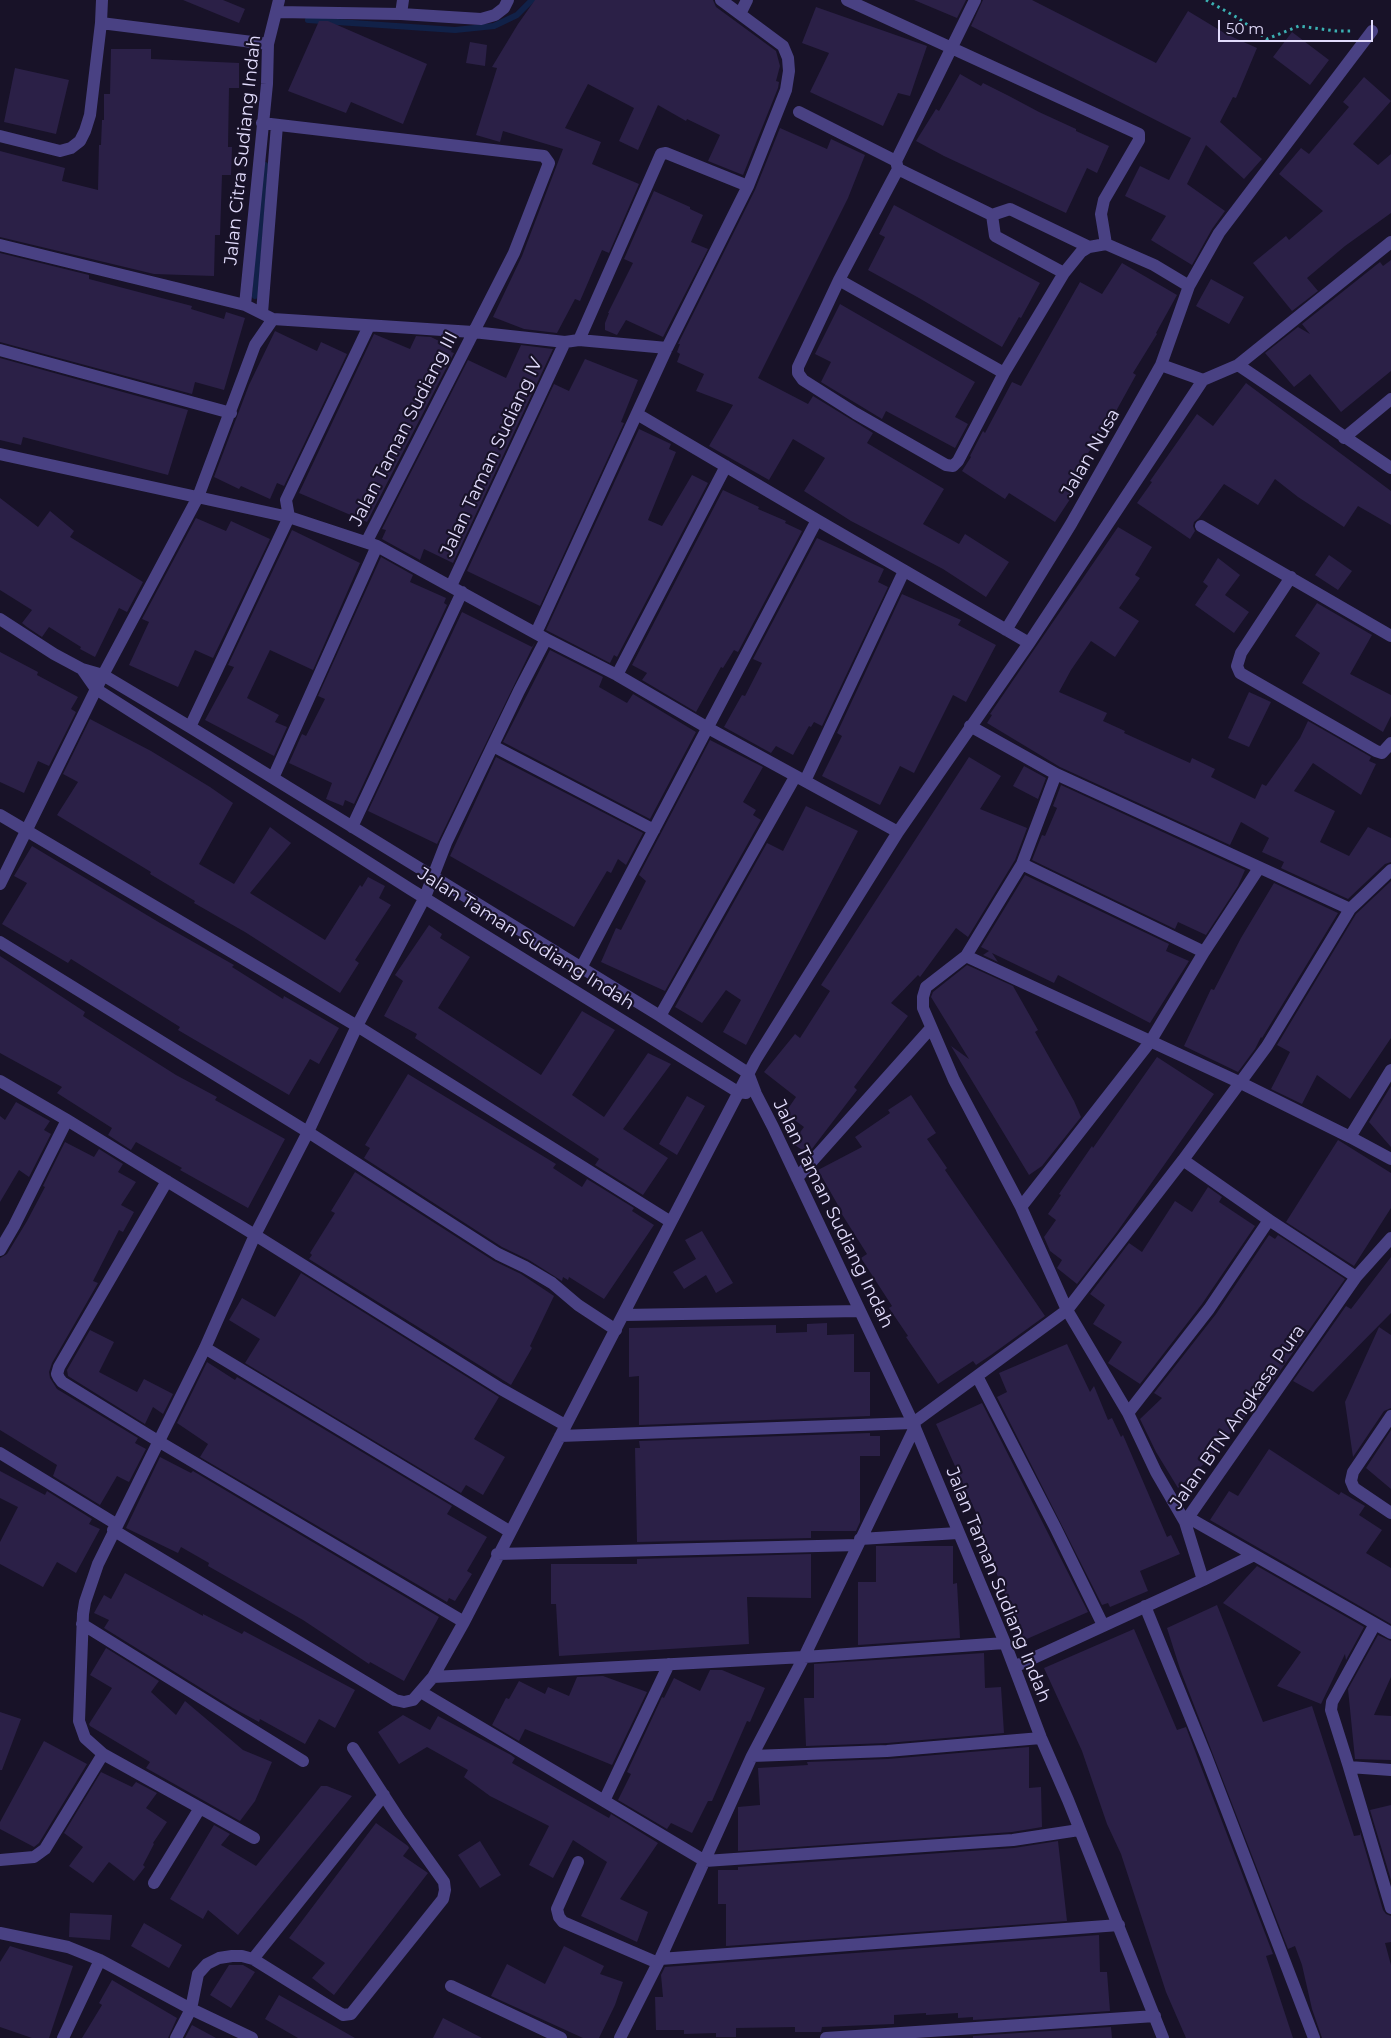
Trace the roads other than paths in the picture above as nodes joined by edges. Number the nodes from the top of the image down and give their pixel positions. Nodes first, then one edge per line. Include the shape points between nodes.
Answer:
1 (102, 0) edge
2 (403, 0) edge
3 (508, 0) edge
4 (721, 0) edge
5 (748, 0) edge
6 (847, 0) edge
7 (975, 0) edge
8 (278, 6) edge
9 (401, 14) junction
10 (740, 14) junction
11 (101, 23) junction
12 (1372, 31) road end
13 (268, 44) junction
14 (953, 48) junction
15 (799, 112) dead end
16 (262, 123) junction
17 (277, 125) junction
18 (0, 136) edge
19 (897, 165) junction
20 (748, 186) junction
21 (992, 215) junction
22 (1391, 242) edge
23 (1106, 244) junction
24 (0, 245) edge
25 (1089, 247) junction
26 (1064, 273) junction
27 (839, 280) junction
28 (1189, 286) junction
29 (245, 305) junction
30 (267, 316) junction
31 (369, 326) junction
32 (473, 332) junction
33 (579, 340) junction
34 (565, 342) junction
35 (666, 348) junction
36 (0, 350) edge
37 (1238, 365) junction
38 (1161, 366) junction
39 (1004, 373) junction
40 (1203, 380) junction
41 (1391, 399) edge
42 (231, 413) junction
43 (637, 414) junction
44 (1344, 438) junction
45 (0, 454) edge
46 (726, 466) junction
47 (1391, 468) edge
48 (198, 497) junction
49 (289, 517) junction
50 (817, 520) junction
51 (1201, 526) dead end
52 (372, 544) junction
53 (904, 571) junction
54 (1291, 577) junction
55 (456, 589) junction
56 (0, 619) edge
57 (1006, 630) junction
58 (541, 636) junction
59 (1391, 636) edge
60 (1029, 642) junction
61 (82, 669) junction
62 (103, 674) junction
63 (617, 675) junction
64 (96, 689) junction
65 (970, 726) junction
66 (190, 727) junction
67 (708, 728) junction
68 (1391, 742) edge
69 (493, 746) junction
70 (1056, 774) junction
71 (273, 778) junction
72 (800, 779) junction
73 (0, 815) edge
74 (352, 827) junction
75 (27, 829) junction
76 (654, 830) junction
77 (898, 832) junction
78 (1022, 864) junction
79 (1259, 868) junction
80 (1391, 870) edge
81 (433, 877) junction
82 (0, 884) edge
83 (425, 897) junction
84 (1350, 909) junction
85 (0, 942) edge
86 (1204, 952) junction
87 (966, 956) junction
88 (581, 968) junction
89 (660, 1016) junction
90 (357, 1026) junction
91 (930, 1028) junction
92 (1150, 1042) junction
93 (1391, 1070) edge
94 (748, 1073) junction
95 (0, 1081) edge
96 (1241, 1083) junction
97 (738, 1092) junction
98 (756, 1094) junction
99 (67, 1120) junction
100 (308, 1132) junction
101 (1350, 1137) junction
102 (1391, 1159) edge
103 (1184, 1160) junction
104 (797, 1178) junction
105 (167, 1181) junction
106 (1021, 1207) junction
107 (1269, 1220) junction
108 (671, 1222) junction
109 (255, 1236) junction
110 (1391, 1238) edge
111 (0, 1250) edge
112 (1356, 1278) junction
113 (1067, 1310) junction
114 (860, 1311) junction
115 (623, 1315) junction
116 (616, 1330) junction
117 (205, 1348) junction
118 (977, 1376) junction
119 (1128, 1413) junction
120 (1391, 1416) edge
121 (914, 1425) junction
122 (562, 1431) junction
123 (158, 1441) junction
124 (0, 1452) edge
125 (1391, 1513) edge
126 (1187, 1520) junction
127 (115, 1527) junction
128 (509, 1531) junction
129 (958, 1533) junction
130 (859, 1542) junction
131 (498, 1554) junction
132 (1254, 1555) junction
133 (1203, 1580) junction
134 (1145, 1606) junction
135 (464, 1622) junction
136 (82, 1624) junction
137 (1375, 1624) junction
138 (1103, 1625) junction
139 (1391, 1633) edge
140 (1005, 1643) junction
141 (804, 1657) junction
142 (669, 1664) junction
143 (1014, 1667) junction
144 (433, 1677) junction
145 (421, 1692) junction
146 (1041, 1738) junction
147 (353, 1748) dead end
148 (103, 1754) junction
149 (752, 1756) junction
150 (303, 1761) dead end
151 (1349, 1767) junction
152 (1391, 1770) edge
153 (384, 1795) junction
154 (604, 1801) junction
155 (200, 1808) junction
156 (1079, 1830) junction
157 (254, 1838) dead end
158 (0, 1860) edge
159 (578, 1862) dead end
160 (705, 1862) junction
161 (154, 1883) dead end
162 (1391, 1908) edge
163 (1119, 1925) junction
164 (0, 1933) edge
165 (253, 1959) junction
166 (100, 1960) junction
167 (659, 1961) junction
168 (451, 1986) dead end
169 (191, 2009) junction
170 (1155, 2016) junction
171 (63, 2038) edge
172 (176, 2038) edge
173 (252, 2038) edge
174 (561, 2038) edge
175 (620, 2038) edge
176 (826, 2038) edge
177 (1163, 2038) edge
178 (1314, 2038) edge

1 - 11 street
2 - 9 street
3 - 9 street via 495,16 481,19
4 - 10 street
5 - 10 street
6 - 14 street
7 - 14 street
8 - 9 street
8 - 13 street, Jalan Citra Sudiang Indah
10 - 20 street via 783,46 789,71 786,90
11 - 13 street
11 - 18 street via 90,115 80,141 60,151
12 - 28 street, Jalan Nusa via 1228,220
13 - 16 street, Jalan Citra Sudiang Indah
14 - 19 street
14 - 23 street via 1139,134 1139,140 1104,200 1101,214
15 - 19 street
16 - 17 street
16 - 29 street, Jalan Citra Sudiang Indah
17 - 30 street
17 - 32 street, Jalan Taman Sudiang III via 544,156 547,159 514,253
19 - 21 street
19 - 27 street
20 - 33 street via 666,153 661,154
20 - 35 street
21 - 25 street via 1010,209
21 - 26 street via 995,236
22 - 37 street
23 - 25 street
23 - 28 street via 1154,265
24 - 29 street
25 - 26 street
26 - 39 street
27 - 39 street
27 - 39 street via 798,373 803,380 913,447 953,466
28 - 38 street, Jalan Nusa
29 - 30 street
30 - 31 street
30 - 42 street
31 - 32 street
31 - 49 street via 286,500
32 - 34 street
32 - 52 street, Jalan Taman Sudiang III
33 - 34 street
33 - 35 street
34 - 55 street, Jalan Taman Sudiang IV
35 - 43 street
36 - 42 street
37 - 40 street
37 - 44 street
38 - 40 street
38 - 57 street, Jalan Nusa
40 - 60 street
41 - 44 street
42 - 48 street
43 - 46 street
43 - 58 street
44 - 47 street
45 - 48 street
46 - 50 street
46 - 63 street
48 - 49 street
48 - 62 street
49 - 52 street
49 - 66 street
50 - 53 street
50 - 67 street
51 - 54 street
52 - 55 street
52 - 71 street, Jalan Taman Sudiang III
53 - 57 street
53 - 72 street
54 - 59 street
54 - 68 street via 1241,653 1237,666 1240,673 1376,751 1382,753
55 - 58 street
55 - 74 street, Jalan Taman Sudiang IV
56 - 61 street, Jalan Taman Sudiang Indah
57 - 60 street
58 - 63 street
58 - 69 street
60 - 65 street
61 - 62 street
61 - 64 street, Jalan Taman Sudiang Indah
62 - 64 street
62 - 66 street
63 - 67 street
64 - 75 street
64 - 83 street, Jalan Taman Sudiang Indah
65 - 70 street
65 - 77 street
66 - 71 street
67 - 72 street
67 - 76 street
69 - 76 street
69 - 81 street
70 - 78 street
70 - 79 street
71 - 74 street
72 - 77 street
72 - 89 street
73 - 75 street
74 - 81 street
75 - 82 street
75 - 90 street
76 - 88 street
77 - 94 street
78 - 86 street
78 - 87 street
79 - 84 street
79 - 86 street
80 - 84 street
81 - 83 street
81 - 88 street
83 - 90 street
83 - 97 street, Jalan Taman Sudiang Indah
84 - 96 street
85 - 100 street
86 - 92 street
87 - 91 street via 926,987 923,1008
87 - 92 street
88 - 89 street
89 - 94 street
90 - 100 street
90 - 108 street
91 - 104 street
91 - 106 street
92 - 96 street
92 - 106 street
93 - 101 street
94 - 97 street
94 - 98 street
95 - 99 street
96 - 101 street
96 - 103 street
97 - 98 street, Jalan Taman Sudiang Indah
97 - 108 street
98 - 104 street, Jalan Taman Sudiang Indah
99 - 105 street
99 - 111 street
100 - 109 street
100 - 116 street via 498,1254 552,1283
101 - 102 street
103 - 107 street
103 - 113 street
104 - 114 street, Jalan Taman Sudiang Indah
105 - 109 street
105 - 123 street via 59,1367 58,1374 62,1382
106 - 113 street
107 - 112 street
107 - 119 street via 1209,1309
108 - 115 street
109 - 117 street
109 - 122 street via 501,1389
110 - 112 street, Jalan BTN Angkasa Pura
112 - 126 street, Jalan BTN Angkasa Pura
113 - 118 street
113 - 119 street
114 - 115 street
114 - 121 street, Jalan Taman Sudiang Indah
115 - 116 street
116 - 122 street
117 - 123 street
117 - 128 street
118 - 121 street
118 - 138 street
119 - 126 street via 1156,1472
120 - 125 street via 1353,1472 1351,1481 1354,1488
121 - 122 street
121 - 129 street, Jalan Taman Sudiang Indah
121 - 130 street
122 - 128 street
123 - 127 street
123 - 135 street
124 - 127 street
126 - 132 street
126 - 133 street, Jalan BTN Angkasa Pura
127 - 136 street via 90,1586
127 - 145 street via 395,1700 413,1700
128 - 131 street
129 - 130 street
129 - 140 street, Jalan Taman Sudiang Indah
130 - 131 street
130 - 141 street
131 - 135 street
132 - 133 street
132 - 137 street
133 - 134 street
134 - 138 street
134 - 178 street
135 - 144 street
136 - 148 street via 79,1721 85,1738
136 - 150 street
137 - 139 street
137 - 151 street via 1332,1702 1331,1710
138 - 143 street
140 - 141 street
140 - 143 street, Jalan Taman Sudiang Indah
141 - 142 street
141 - 149 street
142 - 144 street
142 - 154 street
143 - 146 street, Jalan Taman Sudiang Indah
144 - 145 street
145 - 154 street
146 - 149 street via 887,1751
146 - 156 street, Jalan Taman Sudiang Indah
147 - 153 street
148 - 155 street
148 - 158 street via 45,1849 34,1857
149 - 160 street
151 - 152 street
151 - 162 street
153 - 165 street
153 - 165 street via 444,1882 445,1890 443,1899 357,2007 351,2014 342,2015
154 - 160 street
155 - 157 street
155 - 161 street
156 - 160 street via 1013,1840
156 - 163 street, Jalan Taman Sudiang Indah
159 - 167 street via 558,1909 558,1917 563,1922
160 - 167 street
163 - 167 street
163 - 170 street, Jalan Taman Sudiang Indah
164 - 166 street via 68,1947
165 - 169 street via 232,1956 206,1964 198,1974
166 - 169 street
166 - 171 street
167 - 175 street
168 - 174 street
169 - 172 street
169 - 173 street
170 - 176 street
170 - 177 street, Jalan Taman Sudiang Indah

